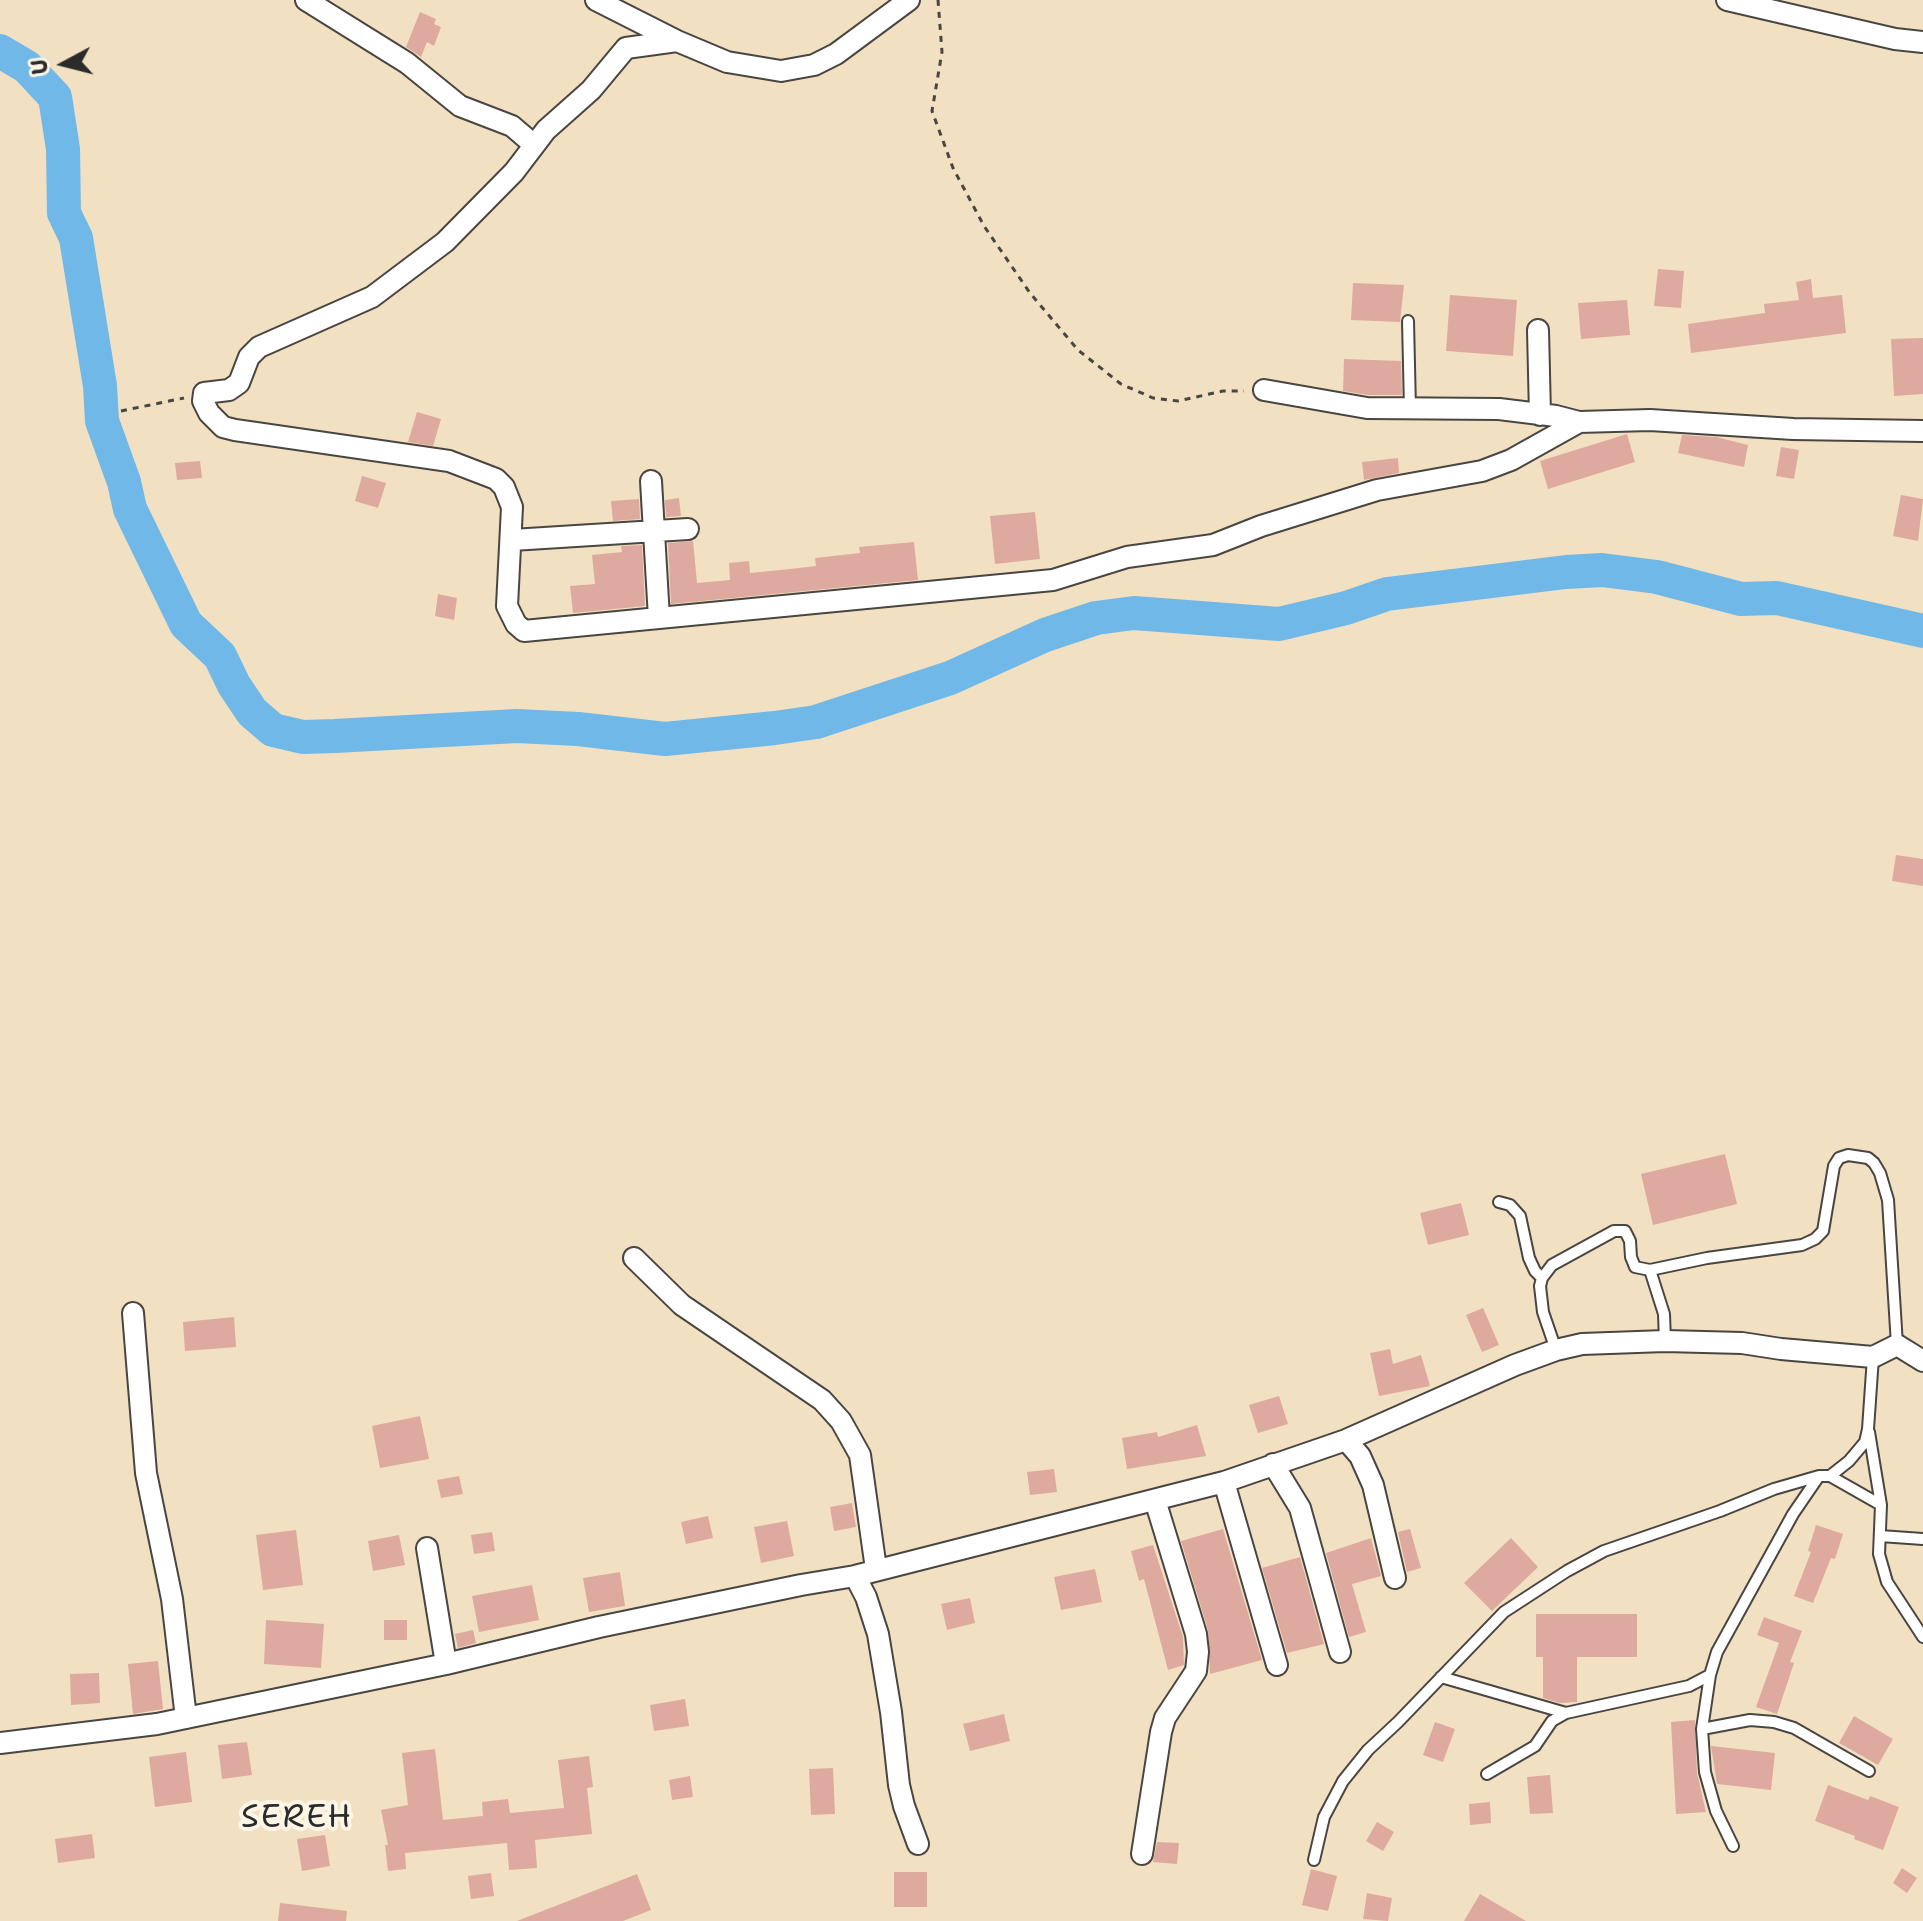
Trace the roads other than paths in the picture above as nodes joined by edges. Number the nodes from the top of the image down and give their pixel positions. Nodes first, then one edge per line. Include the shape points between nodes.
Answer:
1 (306, 0) edge
2 (596, 0) edge
3 (909, 0) edge
4 (1727, 0) edge
5 (632, 11) edge
6 (677, 41) junction
7 (1923, 42) edge
8 (626, 48) junction
9 (533, 144) junction
10 (1408, 321) dead end
11 (1538, 330) dead end
12 (1264, 390) road end
13 (1410, 409) junction
14 (1540, 415) junction
15 (1579, 422) junction
16 (1923, 431) edge
17 (651, 481) dead end
18 (688, 529) dead end
19 (652, 531) junction
20 (512, 540) junction
21 (659, 618) junction
22 (1499, 1202) dead end
23 (634, 1258) dead end
24 (1650, 1270) junction
25 (1542, 1278) junction
26 (133, 1313) dead end
27 (1665, 1341) junction
28 (1897, 1345) junction
29 (1556, 1350) junction
30 (1873, 1357) junction
31 (1923, 1361) edge
32 (1868, 1429) junction
33 (1346, 1440) junction
34 (1273, 1464) junction
35 (1824, 1476) junction
36 (1224, 1482) junction
37 (1155, 1500) junction
38 (1881, 1505) junction
39 (1880, 1536) junction
40 (1923, 1539) edge
41 (427, 1548) dead end
42 (876, 1569) junction
43 (855, 1576) junction
44 (1395, 1578) dead end
45 (1923, 1637) edge
46 (1340, 1652) dead end
47 (446, 1664) junction
48 (1277, 1665) dead end
49 (1710, 1675) junction
50 (1441, 1677) junction
51 (1566, 1713) junction
52 (186, 1718) junction
53 (1702, 1729) junction
54 (0, 1743) edge
55 (1869, 1771) dead end
56 (1487, 1774) dead end
57 (918, 1844) dead end
58 (1733, 1846) dead end
59 (1142, 1854) dead end
60 (1314, 1860) dead end

1 - 9 street via 407,63 460,106 512,126
2 - 5 street
3 - 6 street via 836,54 799,69 727,62
4 - 7 street
5 - 6 street
5 - 8 street
6 - 8 street
8 - 9 street via 591,90
9 - 20 street via 514,172 445,242 372,297 259,347 239,383 204,393 203,401 215,420 235,430 449,461 496,479 512,507
10 - 13 lane
11 - 14 street
12 - 13 street via 1367,408
13 - 14 street via 1499,409
14 - 15 street
15 - 16 street
15 - 21 street via 1482,471 1377,490 1213,545 1127,557 1053,580
17 - 19 street
18 - 19 street
19 - 20 street
19 - 21 street
20 - 21 street via 507,606 524,631
22 - 25 lane via 1520,1216 1529,1258
23 - 42 street via 682,1305 822,1400 841,1421 860,1455
24 - 25 lane via 1635,1267 1625,1231 1614,1231 1552,1265
24 - 27 lane via 1664,1314
24 - 28 lane via 1815,1239 1823,1231 1839,1158 1868,1158 1880,1173 1890,1209
25 - 29 lane via 1543,1312
26 - 52 street via 146,1473 172,1599
27 - 29 street
27 - 30 street
28 - 30 street
28 - 31 street
29 - 33 street
30 - 32 lane
32 - 35 lane via 1859,1449
32 - 38 lane
33 - 34 street
33 - 44 street via 1373,1485
34 - 36 street
34 - 46 street via 1300,1508
35 - 38 lane
35 - 49 lane via 1762,1566
35 - 50 lane via 1604,1551 1504,1612
36 - 37 street
36 - 48 street
37 - 42 street
37 - 59 street via 1198,1652 1196,1671 1161,1732
38 - 39 lane
39 - 40 lane
39 - 45 lane via 1887,1582
41 - 47 street
42 - 43 street
43 - 47 street
43 - 57 street via 878,1634 899,1785
47 - 52 street
49 - 51 lane via 1689,1686
49 - 53 lane
50 - 51 lane
50 - 60 lane via 1343,1781 1324,1817
51 - 56 lane via 1552,1721 1535,1746
52 - 54 street
53 - 55 lane via 1750,1720 1774,1722
53 - 58 lane via 1705,1772

